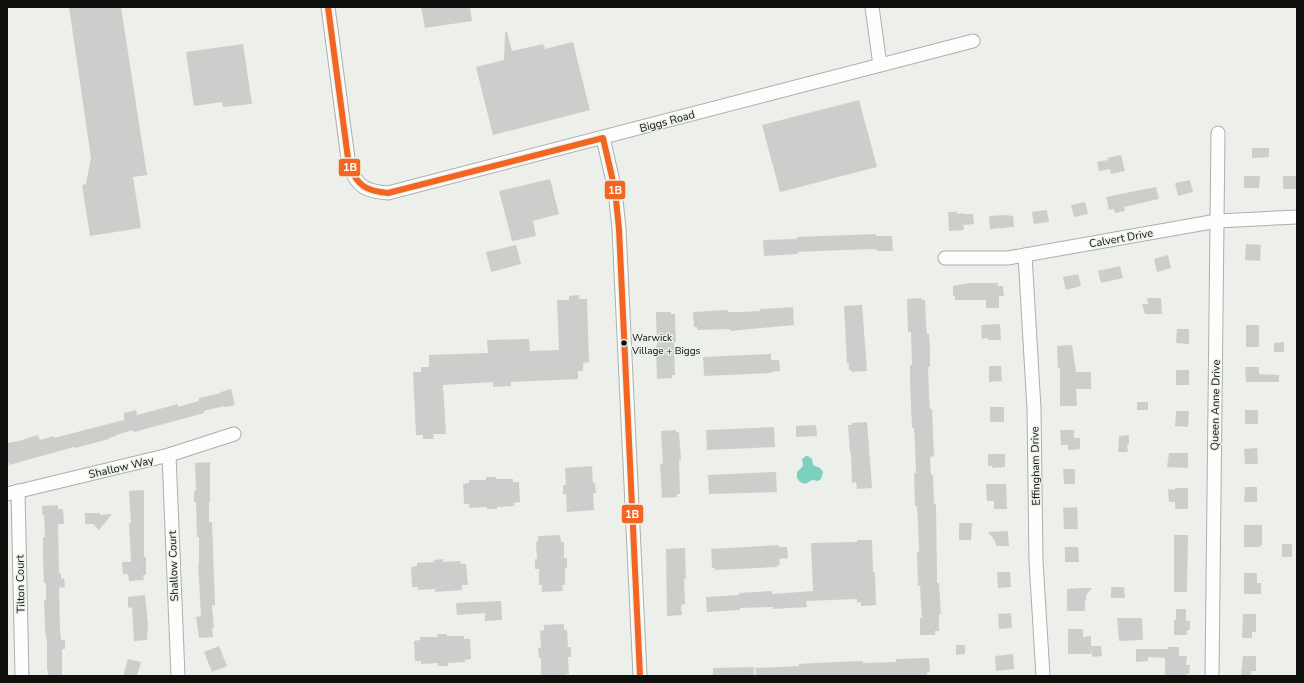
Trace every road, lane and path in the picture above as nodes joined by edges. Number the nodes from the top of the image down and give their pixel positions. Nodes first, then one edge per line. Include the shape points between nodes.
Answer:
1 (328, 7) edge
2 (872, 7) edge
3 (973, 41) dead end
4 (880, 65) junction
5 (1218, 134) dead end
6 (603, 138) junction
7 (1297, 217) edge
8 (1217, 221) junction
9 (1025, 255) junction
10 (945, 258) dead end
11 (234, 434) dead end
12 (169, 455) junction
13 (13, 493) edge
14 (22, 676) edge
15 (178, 676) edge
16 (640, 676) edge
17 (1043, 676) edge
18 (1212, 676) edge

1 - 6 street, Biggs Road via 349,166 354,178 373,192 388,193
2 - 4 street
3 - 4 street, Biggs Road
4 - 6 street, Biggs Road
5 - 8 street, Queen Anne Drive
6 - 16 street via 615,190 620,229
7 - 8 street, Calvert Drive
8 - 9 street, Calvert Drive
8 - 18 street, Queen Anne Drive
9 - 10 street, Calvert Drive via 1008,258
9 - 17 street, Effingham Drive via 1034,409 1036,561
11 - 12 street, Shallow Way
12 - 13 street, Shallow Way
12 - 15 street, Shallow Court
13 - 14 street, Tilton Court

